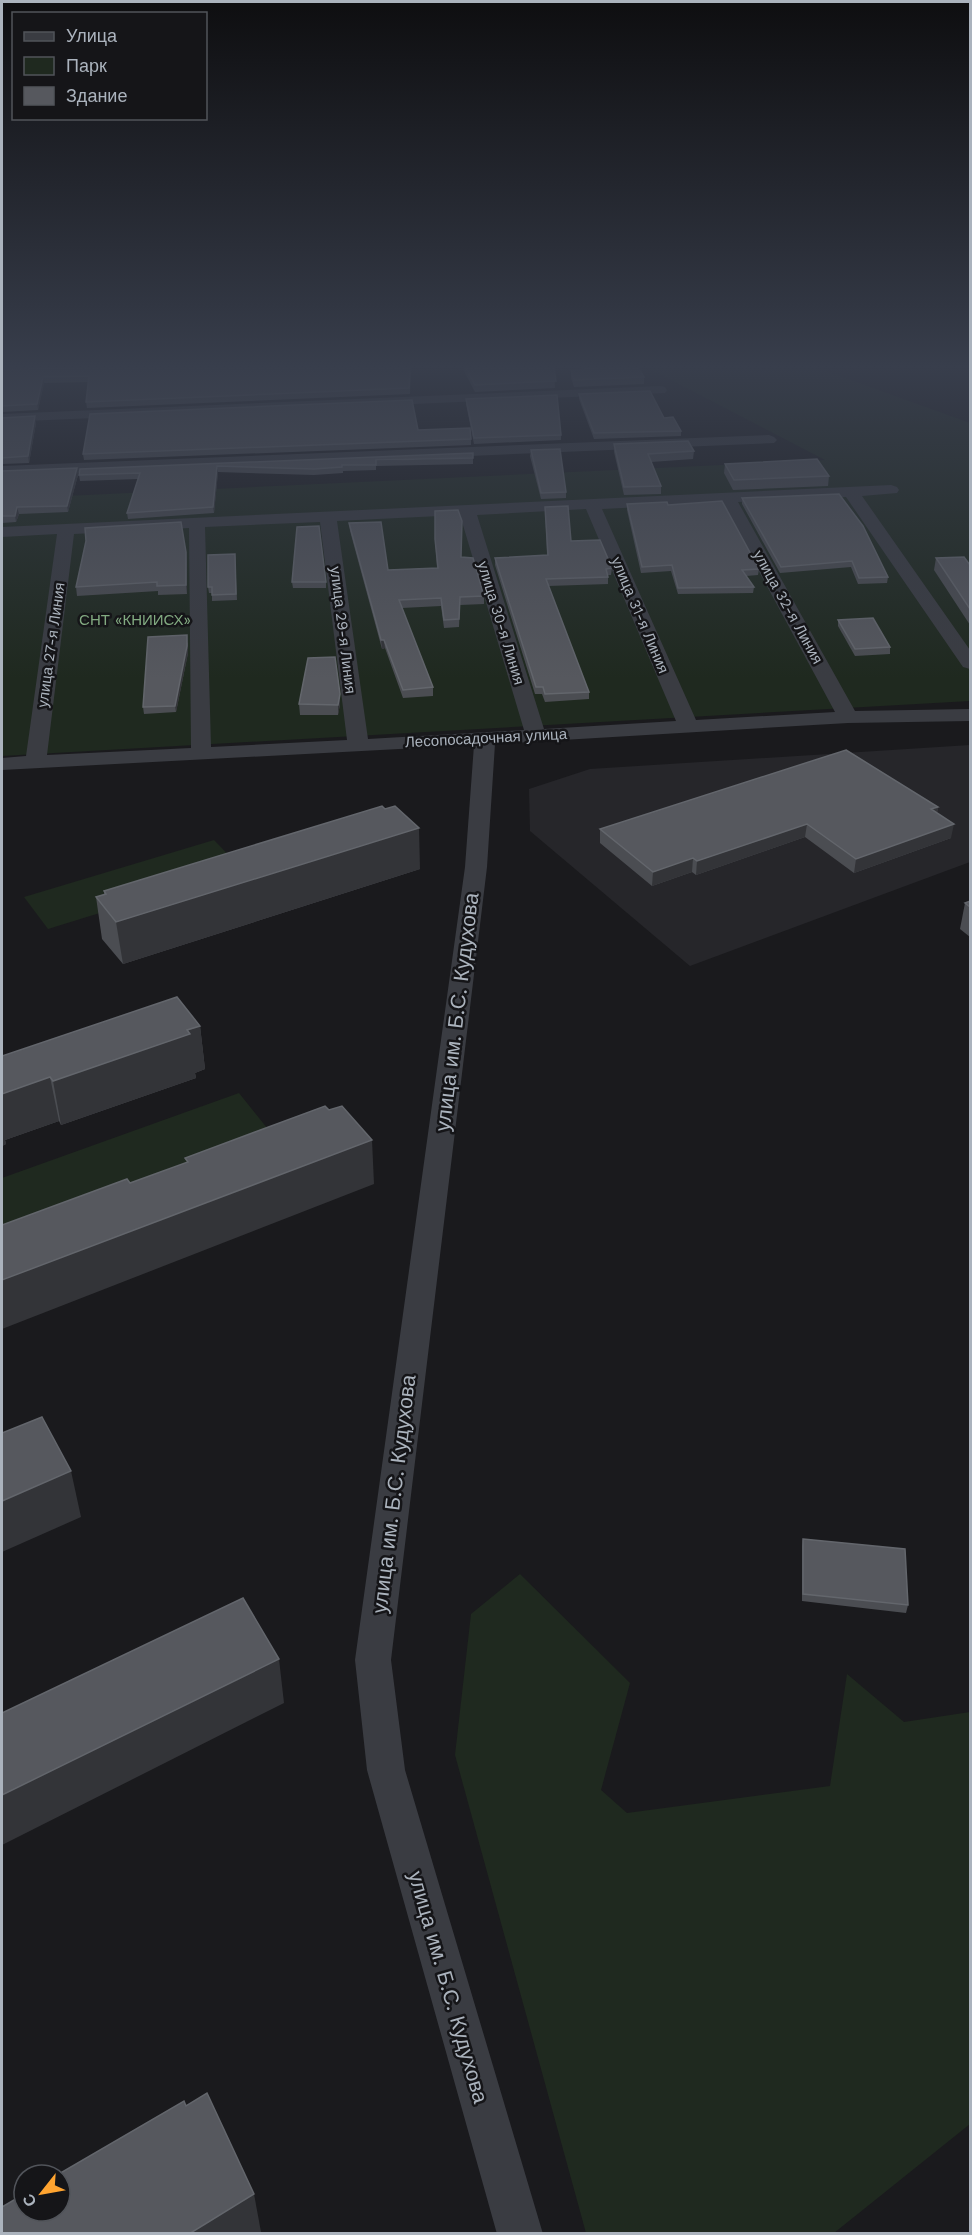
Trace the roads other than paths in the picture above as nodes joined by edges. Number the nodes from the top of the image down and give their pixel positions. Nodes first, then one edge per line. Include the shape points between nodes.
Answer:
1 (891, 490) dead end
2 (851, 492) junction
3 (728, 498) junction
4 (592, 504) junction
5 (467, 510) junction
6 (328, 517) junction
7 (197, 523) junction
8 (66, 529) junction
9 (2, 532) edge
10 (970, 663) edge
11 (970, 715) edge
12 (848, 717) junction
13 (688, 726) junction
14 (536, 736) junction
15 (485, 738) junction
16 (358, 744) junction
17 (201, 753) junction
18 (36, 762) junction
19 (2, 764) edge
20 (520, 2234) edge

1 - 2 street
2 - 3 street
2 - 10 street
3 - 4 street
3 - 12 street, улица 32-я Линия
4 - 5 street
4 - 13 street, улица 31-я Линия
5 - 6 street
5 - 14 street, улица 30-я Линия
6 - 7 street
6 - 16 street, улица 29-я Линия
7 - 8 street
7 - 17 street
8 - 9 street
8 - 18 street, улица 27-я Линия
11 - 12 street, Лесопосадочная улица
12 - 13 street, Лесопосадочная улица
13 - 14 street, Лесопосадочная улица
14 - 15 street, Лесопосадочная улица
15 - 16 street, Лесопосадочная улица
15 - 20 street, улица им. Б.С. Кудухова via 476,867 373,1660 386,1770
16 - 17 street, Лесопосадочная улица
17 - 18 street, Лесопосадочная улица
18 - 19 street, Лесопосадочная улица

